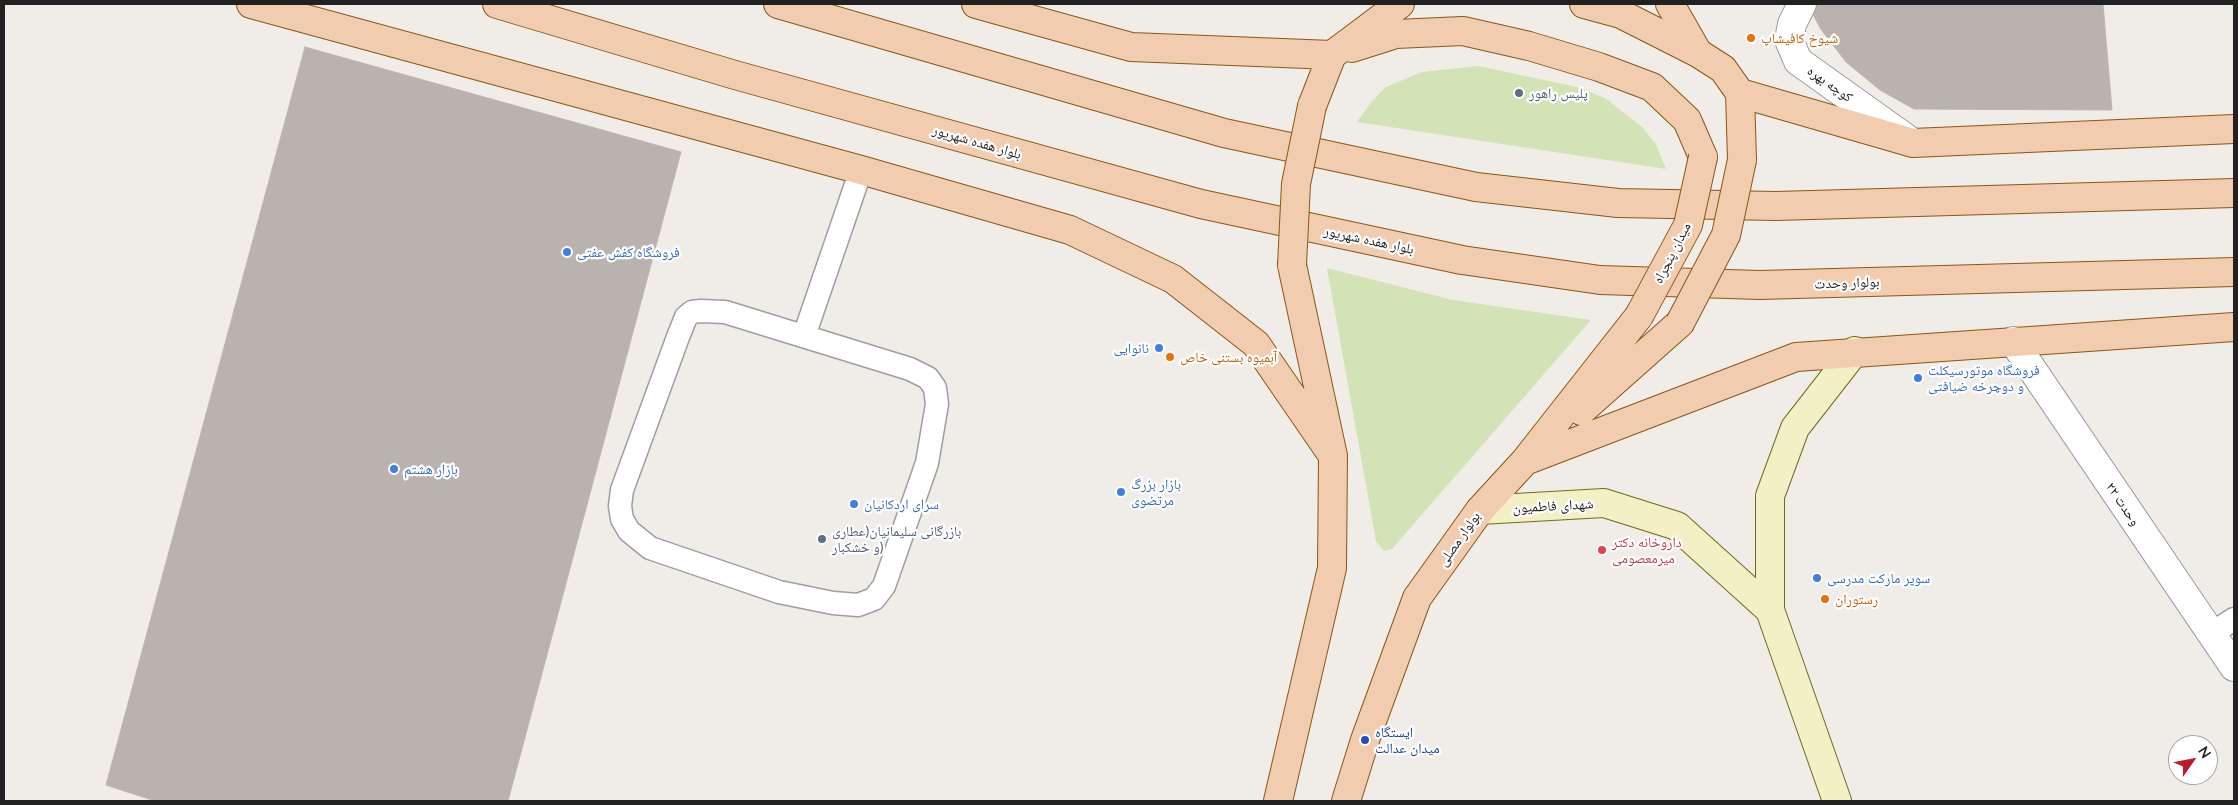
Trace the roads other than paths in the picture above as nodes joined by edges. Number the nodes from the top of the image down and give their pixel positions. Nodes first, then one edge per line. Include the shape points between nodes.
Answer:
1 (251, 4) edge
2 (497, 4) edge
3 (778, 4) edge
4 (976, 4) edge
5 (1400, 4) edge
6 (1584, 4) edge
7 (1670, 4) edge
8 (1802, 4) edge
9 (1698, 53) junction
10 (1332, 55) junction
11 (1740, 93) junction
12 (2234, 129) edge
13 (1913, 143) junction
14 (861, 170) junction
15 (2234, 193) edge
16 (1462, 260) joint
17 (2234, 272) edge
18 (1639, 316) joint
19 (2234, 327) edge
20 (804, 336) junction
21 (2013, 341) junction
22 (1855, 352) junction
23 (1333, 456) junction
24 (1525, 461) junction
25 (1480, 510) junction
26 (1770, 610) junction
27 (2234, 619) edge
28 (2211, 634) junction
29 (2234, 667) edge
30 (1278, 801) edge
31 (1346, 801) edge
32 (1837, 801) edge

1 - 14 main road
2 - 16 main road, بلوار هفده شهریور via 735,75 1201,204
3 - 15 main road via 1224,133 1476,187 1618,203 1776,206
4 - 10 main road via 1131,47
5 - 10 main road
6 - 9 main road via 1621,14
7 - 9 main road
8 - 13 street, کوچه بهره via 1792,24 1789,40 1798,61
9 - 11 main road via 1723,69
10 - 18 main road, میدان پنجراه, bridge via 1396,34 1463,32 1599,66 1652,88 1687,120 1703,157 1688,225
10 - 23 main road, bridge via 1312,106 1296,184 1292,265
11 - 13 main road
11 - 24 main road, bridge via 1742,160 1726,235 1680,323
12 - 13 main road
14 - 20 lane
14 - 23 main road via 1070,230 1173,279 1256,344
16 - 17 main road, بولوار وحدت via 1600,280 1760,286
18 - 24 main road, بولوار مصلی
19 - 21 main road
20 - 20 lane via 725,312 692,312 686,317 622,490 622,519 629,531 650,548 779,592 858,605 874,599 884,586 927,463 937,404 935,388 928,378 910,368
21 - 22 main road
21 - 28 street, وحدت ۲۲
22 - 24 main road via 1796,357
22 - 26 street, شهدای فاطمیون via 1795,428 1770,496
23 - 30 main road via 1332,568
24 - 25 main road, بولوار مصلی
25 - 26 street, شهدای فاطمیون via 1604,503 1678,526
25 - 31 main road, بولوار مصلی via 1417,598
26 - 32 street, شهدای فاطمیون
27 - 28 lane
28 - 29 street, وحدت ۲۲

